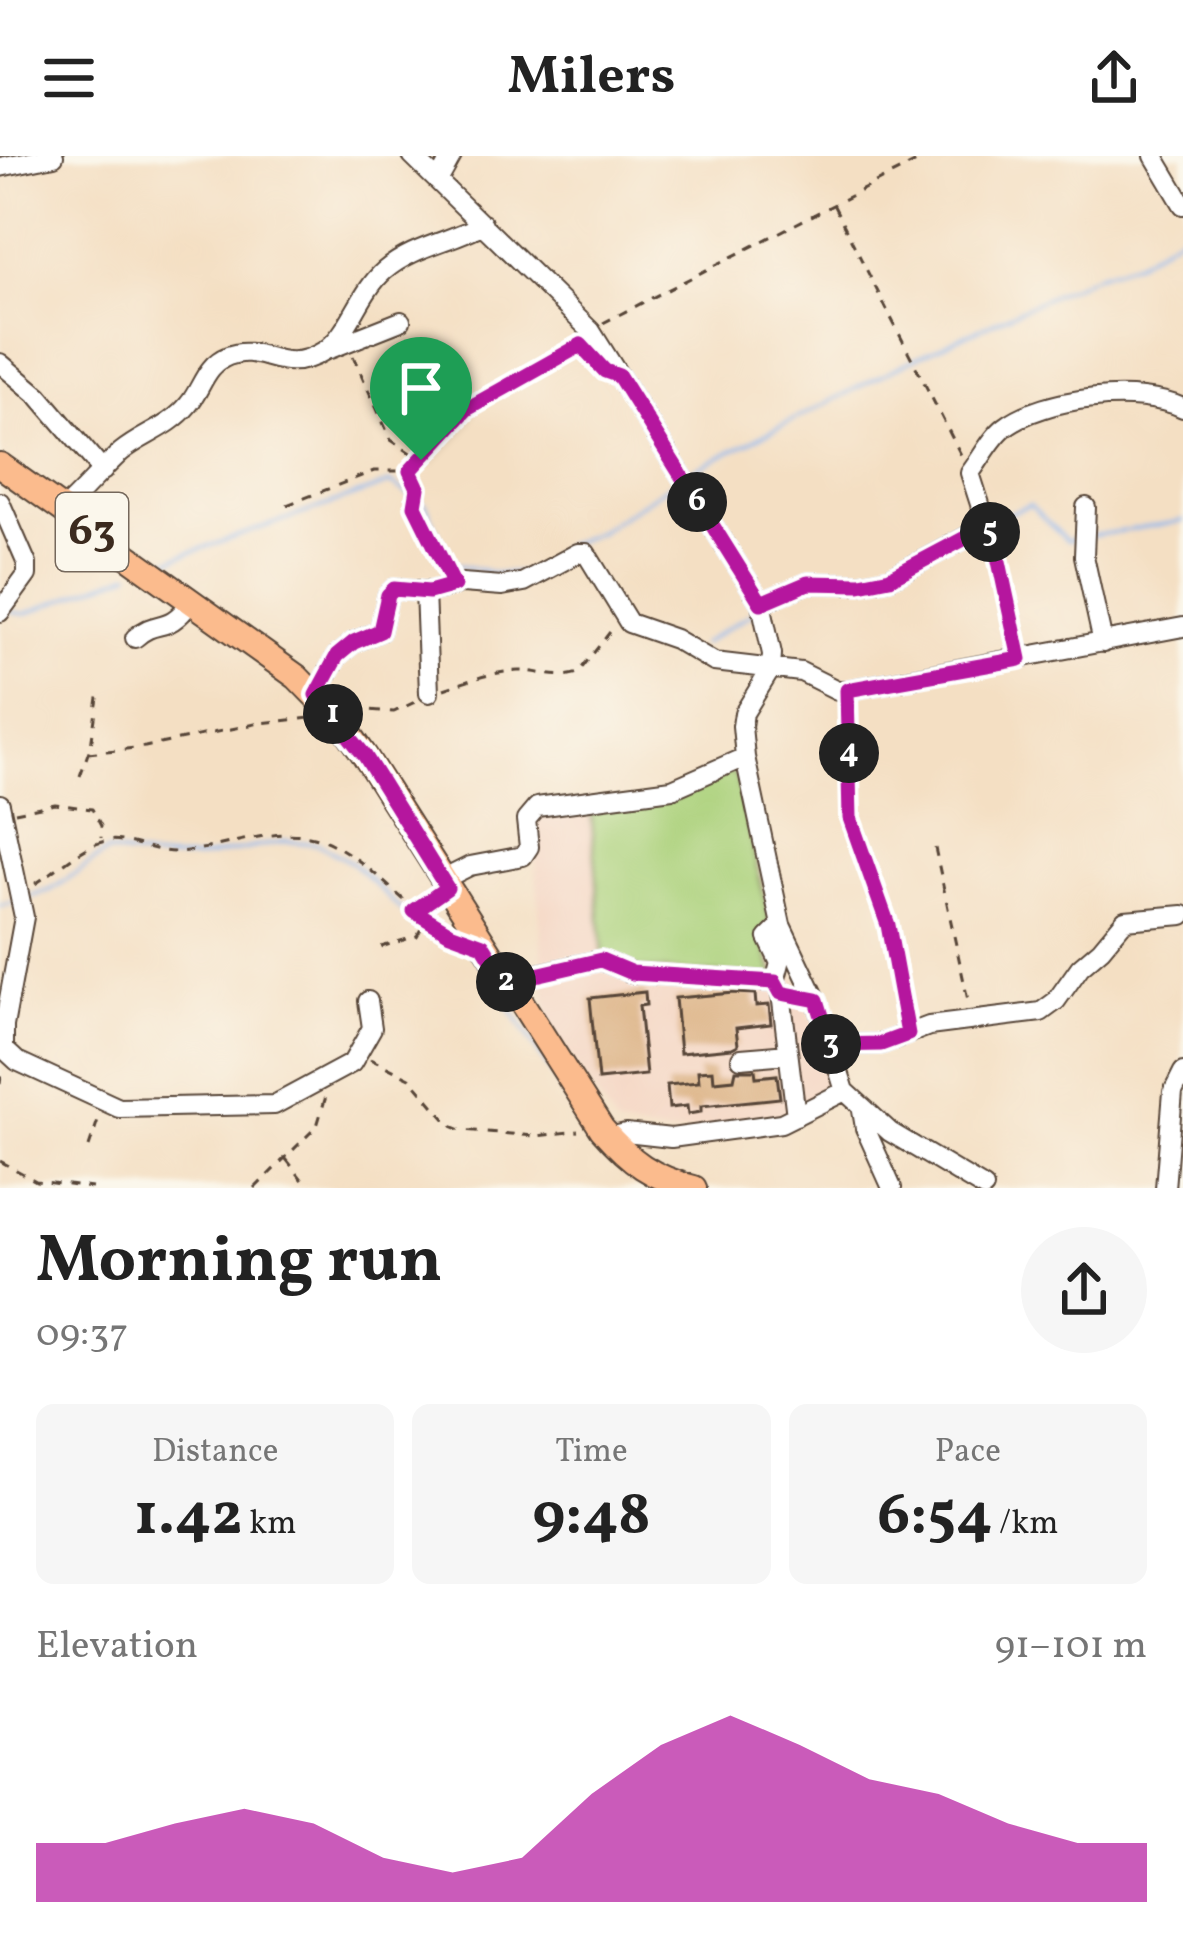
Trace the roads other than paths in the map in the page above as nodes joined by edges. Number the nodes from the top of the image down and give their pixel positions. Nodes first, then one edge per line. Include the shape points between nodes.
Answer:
1 (55, 156) edge
2 (412, 156) edge
3 (452, 156) edge
4 (1154, 156) edge
5 (0, 166) edge
6 (438, 181) junction
7 (1183, 205) edge
8 (483, 224) junction
9 (401, 322) dead end
10 (325, 350) junction
11 (0, 363) edge
12 (1183, 408) edge
13 (0, 465) edge
14 (103, 471) junction
15 (0, 502) edge
16 (1086, 507) dead end
17 (63, 510) junction
18 (425, 591) junction
19 (191, 602) junction
20 (761, 603) junction
21 (3, 608) edge
22 (1183, 627) edge
23 (135, 638) dead end
24 (1103, 644) junction
25 (771, 670) junction
26 (429, 693) road end
27 (327, 706) junction
28 (745, 757) junction
29 (1, 811) edge
30 (444, 884) junction
31 (1183, 915) edge
32 (781, 925) junction
33 (506, 982) junction
34 (778, 988) junction
35 (6, 994) edge
36 (817, 1000) junction
37 (368, 1001) dead end
38 (831, 1045) junction
39 (788, 1054) junction
40 (741, 1058) dead end
41 (1183, 1072) edge
42 (845, 1091) junction
43 (862, 1110) junction
44 (796, 1116) junction
45 (606, 1133) junction
46 (694, 1188) edge
47 (892, 1188) edge
48 (984, 1188) edge
49 (1165, 1188) edge

1 - 5 street
2 - 6 street
3 - 6 street
4 - 7 street
6 - 8 street
8 - 10 street via 401,258 363,293
8 - 20 street via 590,340
9 - 10 street
10 - 14 street via 300,363 248,353 218,361 170,424
11 - 14 street
12 - 20 street via 1104,398 1057,405 1002,429 970,473 988,526 890,578 808,583
13 - 17 main road, 63
14 - 17 street
15 - 21 street via 27,564
16 - 24 street via 1084,556
17 - 19 main road, 63
18 - 25 street via 524,582 586,553 640,629 713,662
18 - 26 street
18 - 27 street via 405,587 388,595 380,631 337,656
19 - 23 street via 177,621
19 - 27 main road, 63
20 - 25 street
22 - 24 street
24 - 25 street via 847,690
25 - 28 street via 745,713
27 - 30 main road, 63
28 - 30 street via 672,789 537,808 526,820 523,856 470,866
28 - 32 street
29 - 35 street via 24,917
30 - 33 main road, 63
31 - 38 street via 1125,920 1041,1012 972,1019 881,1044
32 - 34 street via 768,938 780,963
32 - 36 street
33 - 34 street via 601,960 632,973
33 - 45 main road, 63
34 - 36 street
34 - 39 street
35 - 37 street via 4,1049 17,1061 104,1103 139,1110 274,1105 352,1064 372,1028
36 - 38 street
38 - 42 street
39 - 40 street
39 - 44 street
41 - 49 street via 1173,1092
42 - 43 street
42 - 44 street
43 - 47 street
43 - 48 street
44 - 45 street via 671,1138
45 - 46 main road, 63 via 640,1169

